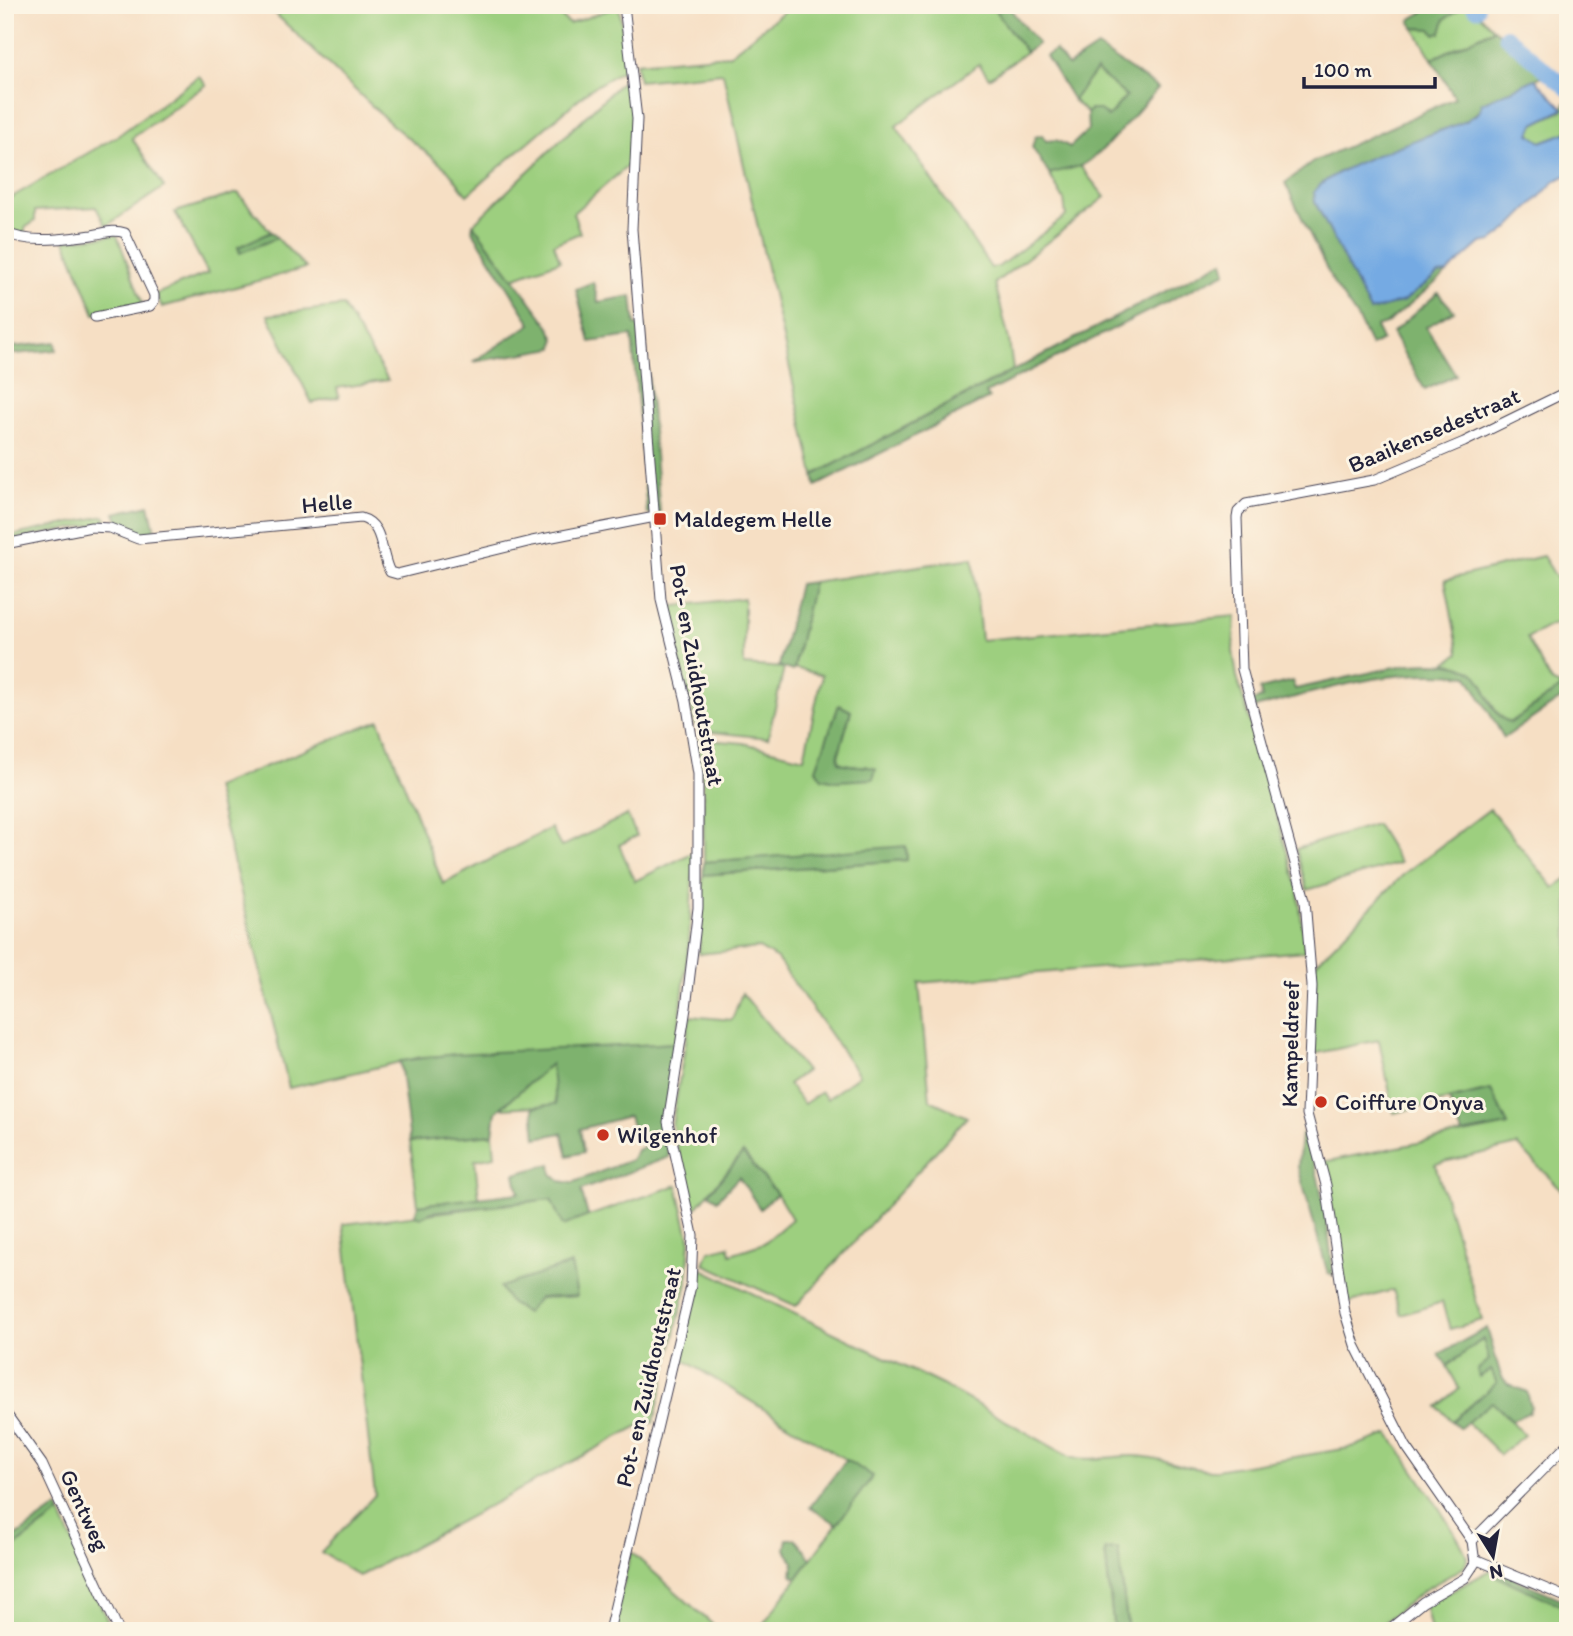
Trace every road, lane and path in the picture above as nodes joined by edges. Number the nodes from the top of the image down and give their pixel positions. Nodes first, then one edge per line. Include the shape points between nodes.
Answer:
1 (624, 5) edge
2 (5, 232) edge
3 (94, 317) dead end
4 (1568, 391) edge
5 (655, 517) junction
6 (1237, 518) joint
7 (5, 544) edge
8 (5, 1412) edge
9 (1568, 1444) edge
10 (1472, 1541) junction
11 (1475, 1559) junction
12 (1568, 1598) edge
13 (119, 1631) edge
14 (609, 1631) edge
15 (1387, 1631) edge

1 - 5 street, Pot- en Zuidhoutstraat via 637,119 632,229
2 - 3 street via 28,238 115,230 125,233 154,301 150,306
4 - 6 street, Baaikensedestraat via 1386,476 1350,487 1246,504
5 - 7 street, Helle via 397,574 386,564 377,527 361,518 138,539 110,528 91,527
5 - 14 street, Pot- en Zuidhoutstraat via 663,618 686,701 698,774 698,908 668,1122 691,1224 694,1264 685,1322
6 - 10 street, Kampeldreef via 1240,649 1246,691 1306,901 1312,986 1307,1114 1326,1185 1345,1313 1355,1345 1405,1446
8 - 13 street, Gentweg via 42,1464
9 - 10 street
10 - 11 street
11 - 12 street
11 - 15 street via 1465,1578 1423,1602

